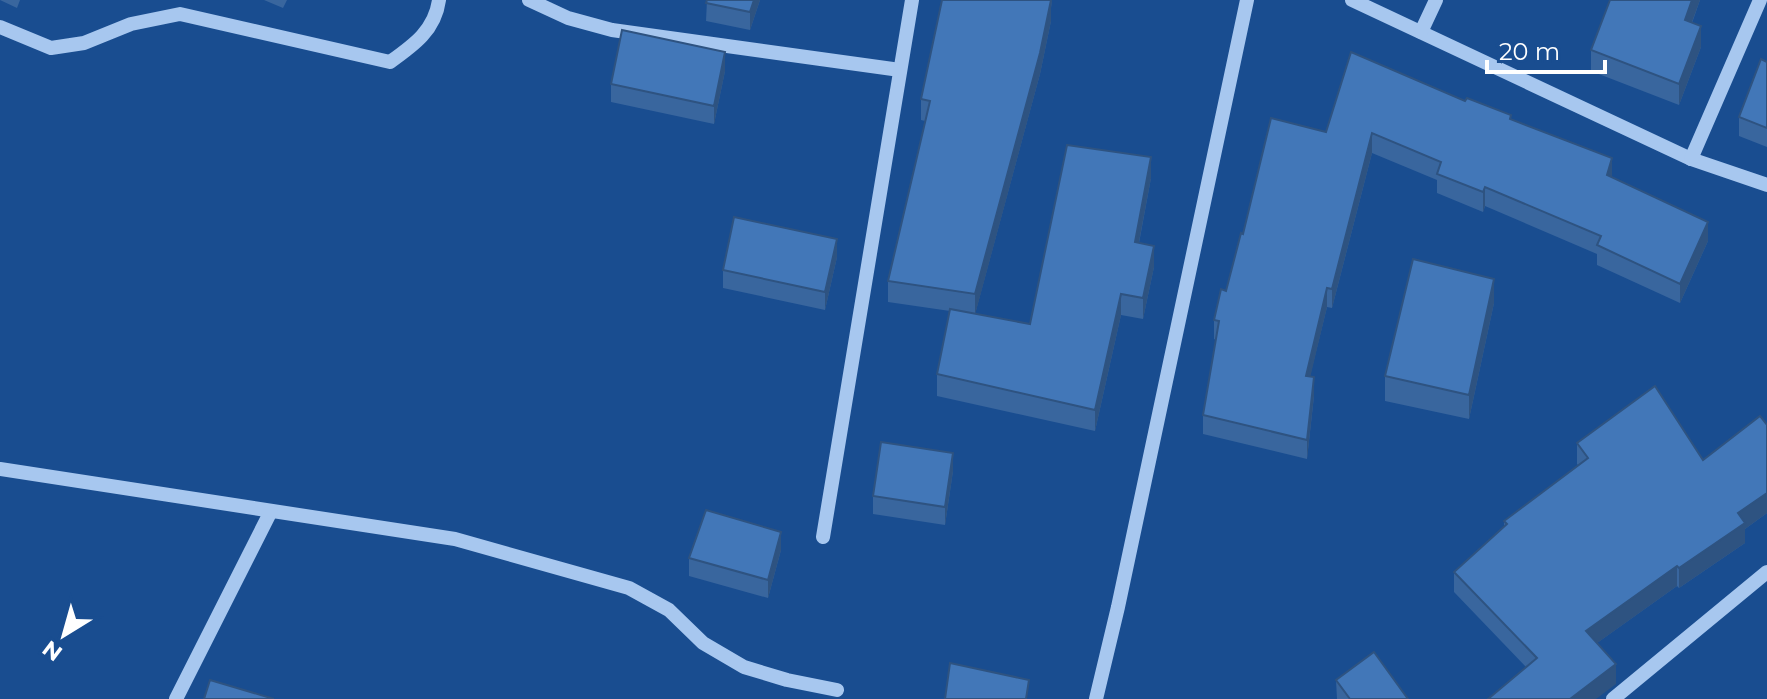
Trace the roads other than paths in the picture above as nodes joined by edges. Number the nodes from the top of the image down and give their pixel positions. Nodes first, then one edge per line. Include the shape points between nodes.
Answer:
1 (439, 0) edge
2 (529, 0) edge
3 (912, 0) edge
4 (1247, 0) edge
5 (1352, 0) edge
6 (1436, 0) edge
7 (1760, 0) edge
8 (0, 27) edge
9 (1421, 32) junction
10 (900, 70) junction
11 (1691, 159) junction
12 (1767, 185) edge
13 (0, 469) edge
14 (271, 511) junction
15 (823, 537) dead end
16 (1767, 572) edge
17 (837, 690) dead end
18 (176, 699) edge
19 (1096, 699) edge
20 (1613, 699) edge

1 - 8 street via 437,17 418,42 390,62 180,14 51,48
2 - 10 street via 612,30
3 - 10 street
4 - 19 street
5 - 9 street
6 - 9 street
7 - 11 street
9 - 11 street
10 - 15 street
11 - 12 street
13 - 14 street
14 - 17 street via 455,539 629,588 669,610 703,643 744,667
14 - 18 street
16 - 20 street

